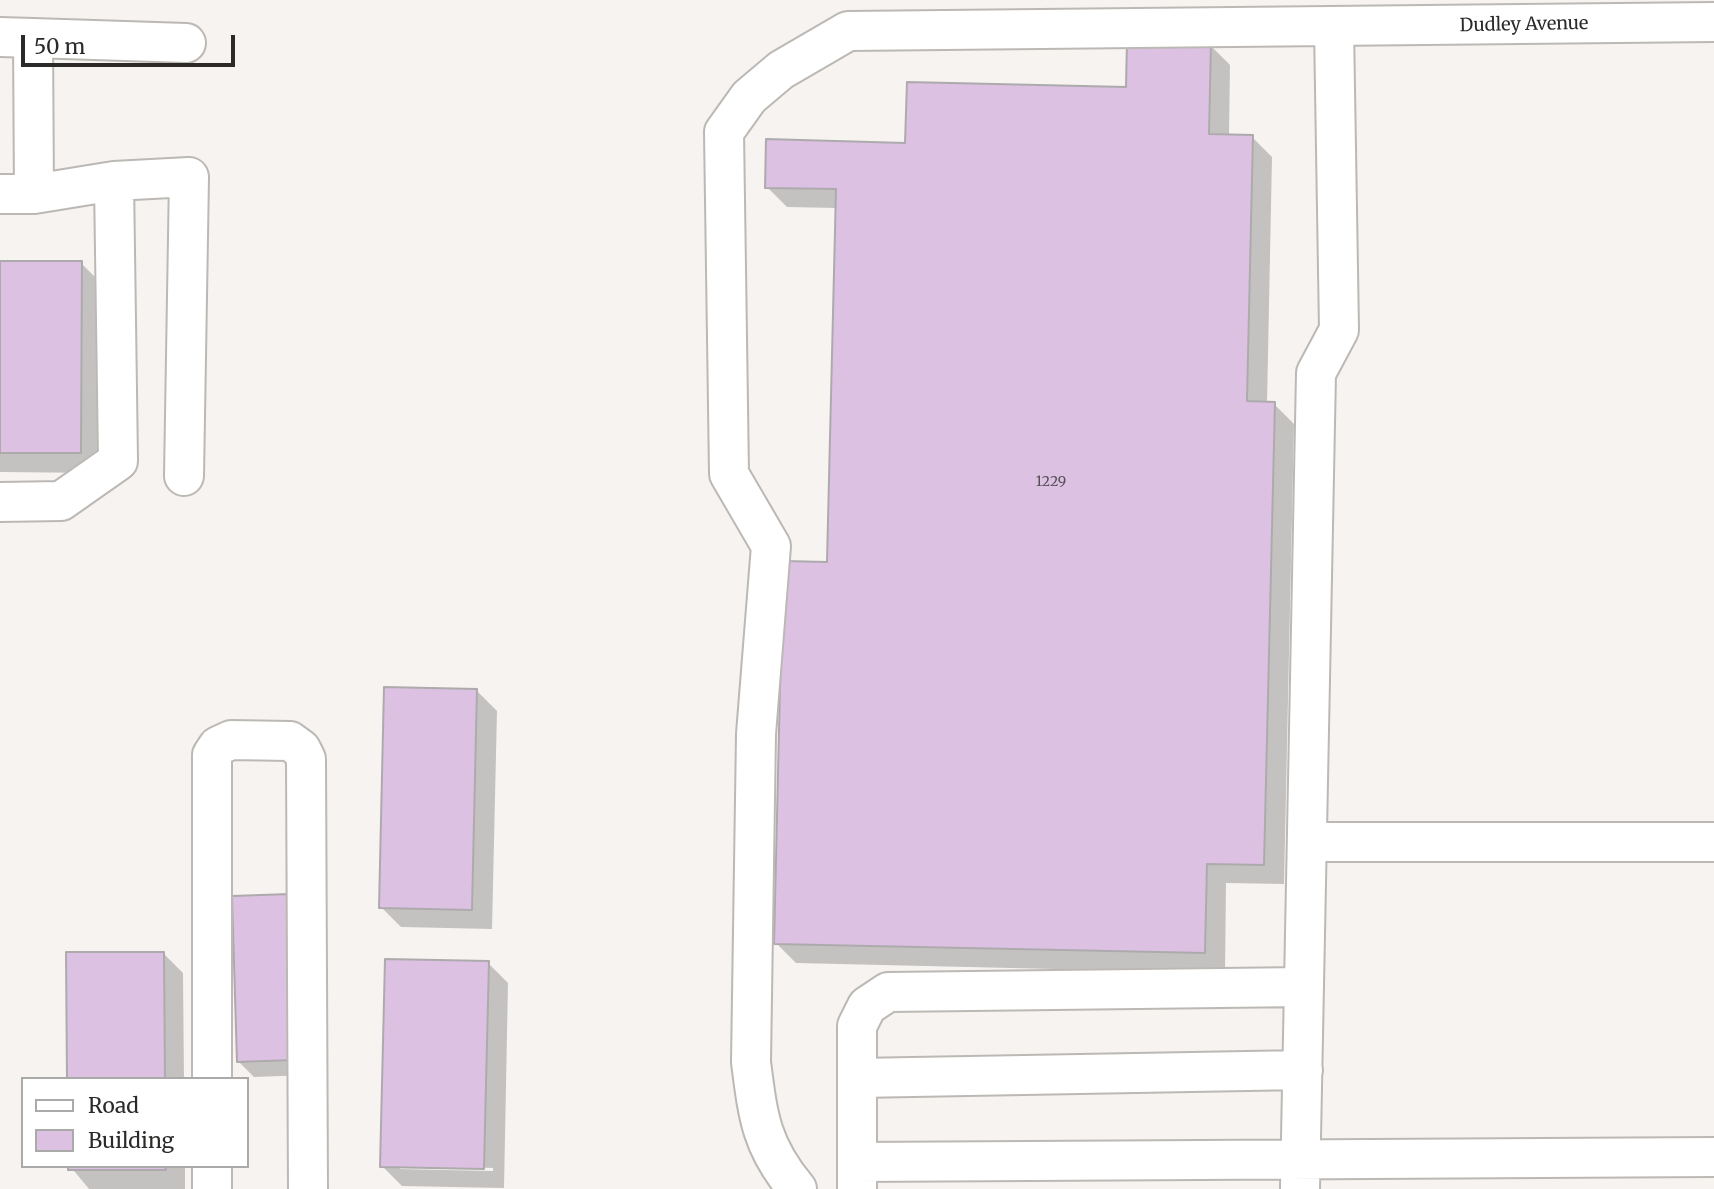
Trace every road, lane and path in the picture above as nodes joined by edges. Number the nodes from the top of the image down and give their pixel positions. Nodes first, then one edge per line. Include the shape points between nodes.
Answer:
1 (1714, 22) edge
2 (1334, 28) junction
3 (17, 38) edge
4 (186, 43) dead end
5 (114, 181) junction
6 (17, 194) edge
7 (184, 476) dead end
8 (0, 502) edge
9 (1307, 842) junction
10 (1714, 842) edge
11 (1304, 987) junction
12 (1303, 1070) junction
13 (212, 1077) edge
14 (857, 1078) junction
15 (1714, 1157) edge
16 (212, 1168) edge
17 (1464, 1174) edge
18 (1508, 1174) edge
19 (857, 1175) edge
20 (1300, 1175) edge
21 (212, 1189) edge
22 (309, 1189) edge
23 (797, 1189) edge

1 - 2 street, Dudley Avenue
2 - 9 street via 1339,330 1316,373
2 - 23 street, Dudley Avenue via 848,31 781,70 749,97 724,132 729,474 771,545 756,734 751,1062 758,1115 776,1163
3 - 4 street
3 - 6 street
5 - 6 street
5 - 7 street via 189,177
5 - 8 street via 118,461 61,501
9 - 10 street
9 - 11 street
11 - 12 street
11 - 14 street via 888,992 867,1006 858,1026
12 - 14 street
12 - 20 street
13 - 22 street via 212,755 231,740 290,741 306,759
14 - 19 street
15 - 18 street
16 - 21 street
17 - 18 street
17 - 20 street
19 - 20 street

